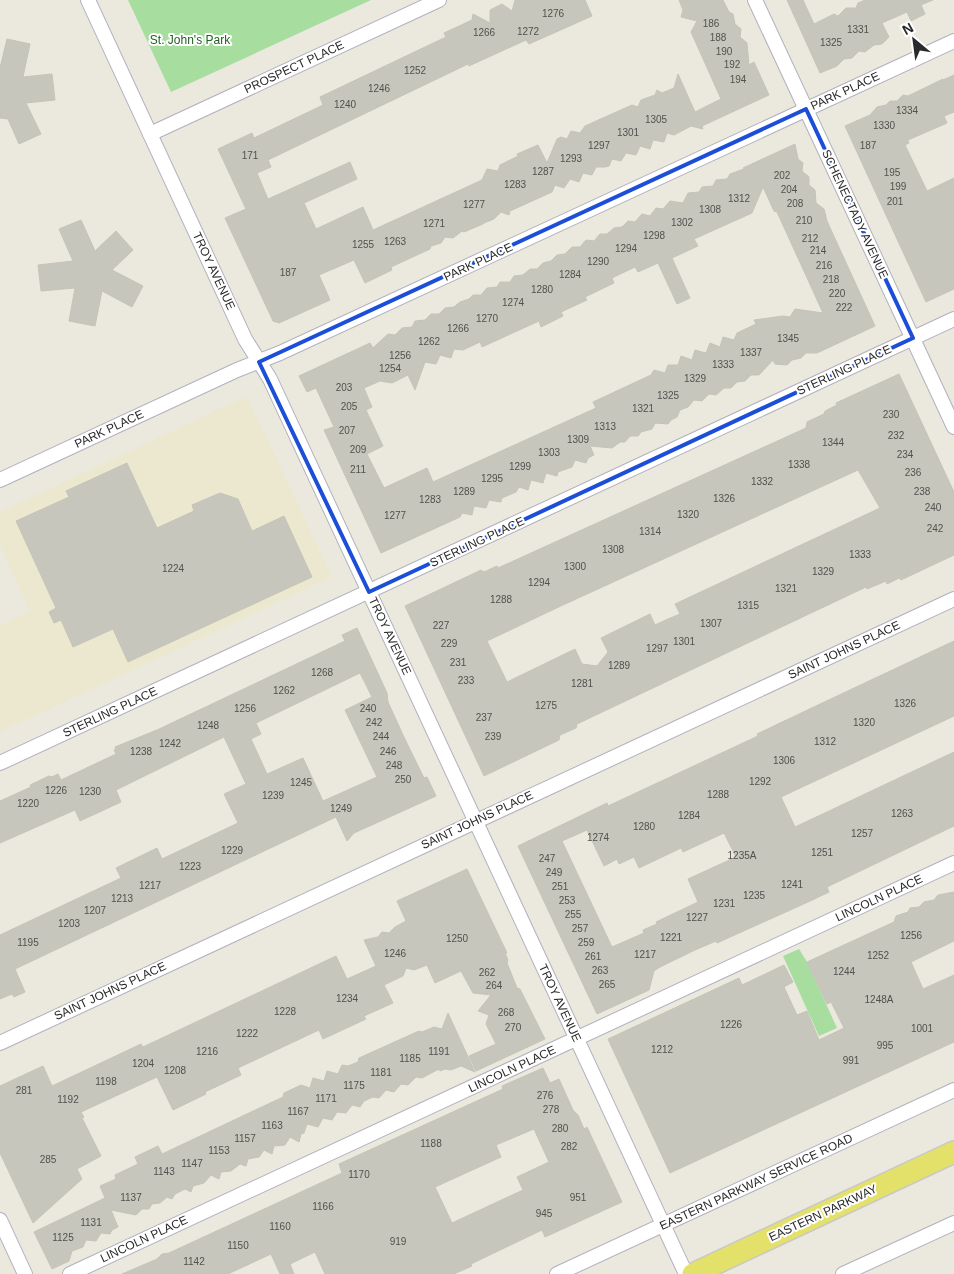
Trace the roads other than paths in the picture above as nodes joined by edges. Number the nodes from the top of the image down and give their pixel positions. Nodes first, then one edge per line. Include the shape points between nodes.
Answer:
1 (88, 0) edge
2 (439, 0) edge
3 (756, 0) edge
4 (954, 41) edge
5 (806, 109) junction
6 (150, 134) junction
7 (954, 320) edge
8 (913, 338) junction
9 (259, 362) junction
10 (954, 427) edge
11 (0, 480) edge
12 (369, 592) junction
13 (954, 599) edge
14 (0, 763) edge
15 (476, 821) junction
16 (954, 863) edge
17 (577, 1039) junction
18 (0, 1043) edge
19 (954, 1090) edge
20 (954, 1152) edge
21 (0, 1220) edge
22 (954, 1222) edge
23 (664, 1225) junction
24 (25, 1274) edge
25 (70, 1274) edge
26 (557, 1274) edge
27 (686, 1274) edge
28 (693, 1274) edge
29 (843, 1274) edge

1 - 6 street, TROY AVENUE
2 - 6 street, PROSPECT PLACE
3 - 5 street, SCHENECTADY AVENUE
4 - 5 street, PARK PLACE
5 - 8 street, SCHENECTADY AVENUE
5 - 9 street, PARK PLACE
6 - 9 street, TROY AVENUE via 245,339
7 - 8 street, STERLING PLACE
8 - 10 street, SCHENECTADY AVENUE
8 - 12 street, STERLING PLACE
9 - 11 street, PARK PLACE
9 - 12 street, TROY AVENUE via 270,379
12 - 14 street, STERLING PLACE
12 - 15 street, TROY AVENUE
13 - 15 street, SAINT JOHNS PLACE
15 - 17 street, TROY AVENUE
15 - 18 street, SAINT JOHNS PLACE
16 - 17 street, LINCOLN PLACE
17 - 23 street, TROY AVENUE
17 - 25 street, LINCOLN PLACE
19 - 23 street, EASTERN PARKWAY SERVICE ROAD
20 - 28 main road, EASTERN PARKWAY
21 - 24 street
22 - 29 street
23 - 26 street, EASTERN PARKWAY SERVICE ROAD
23 - 27 street, TROY AVENUE

